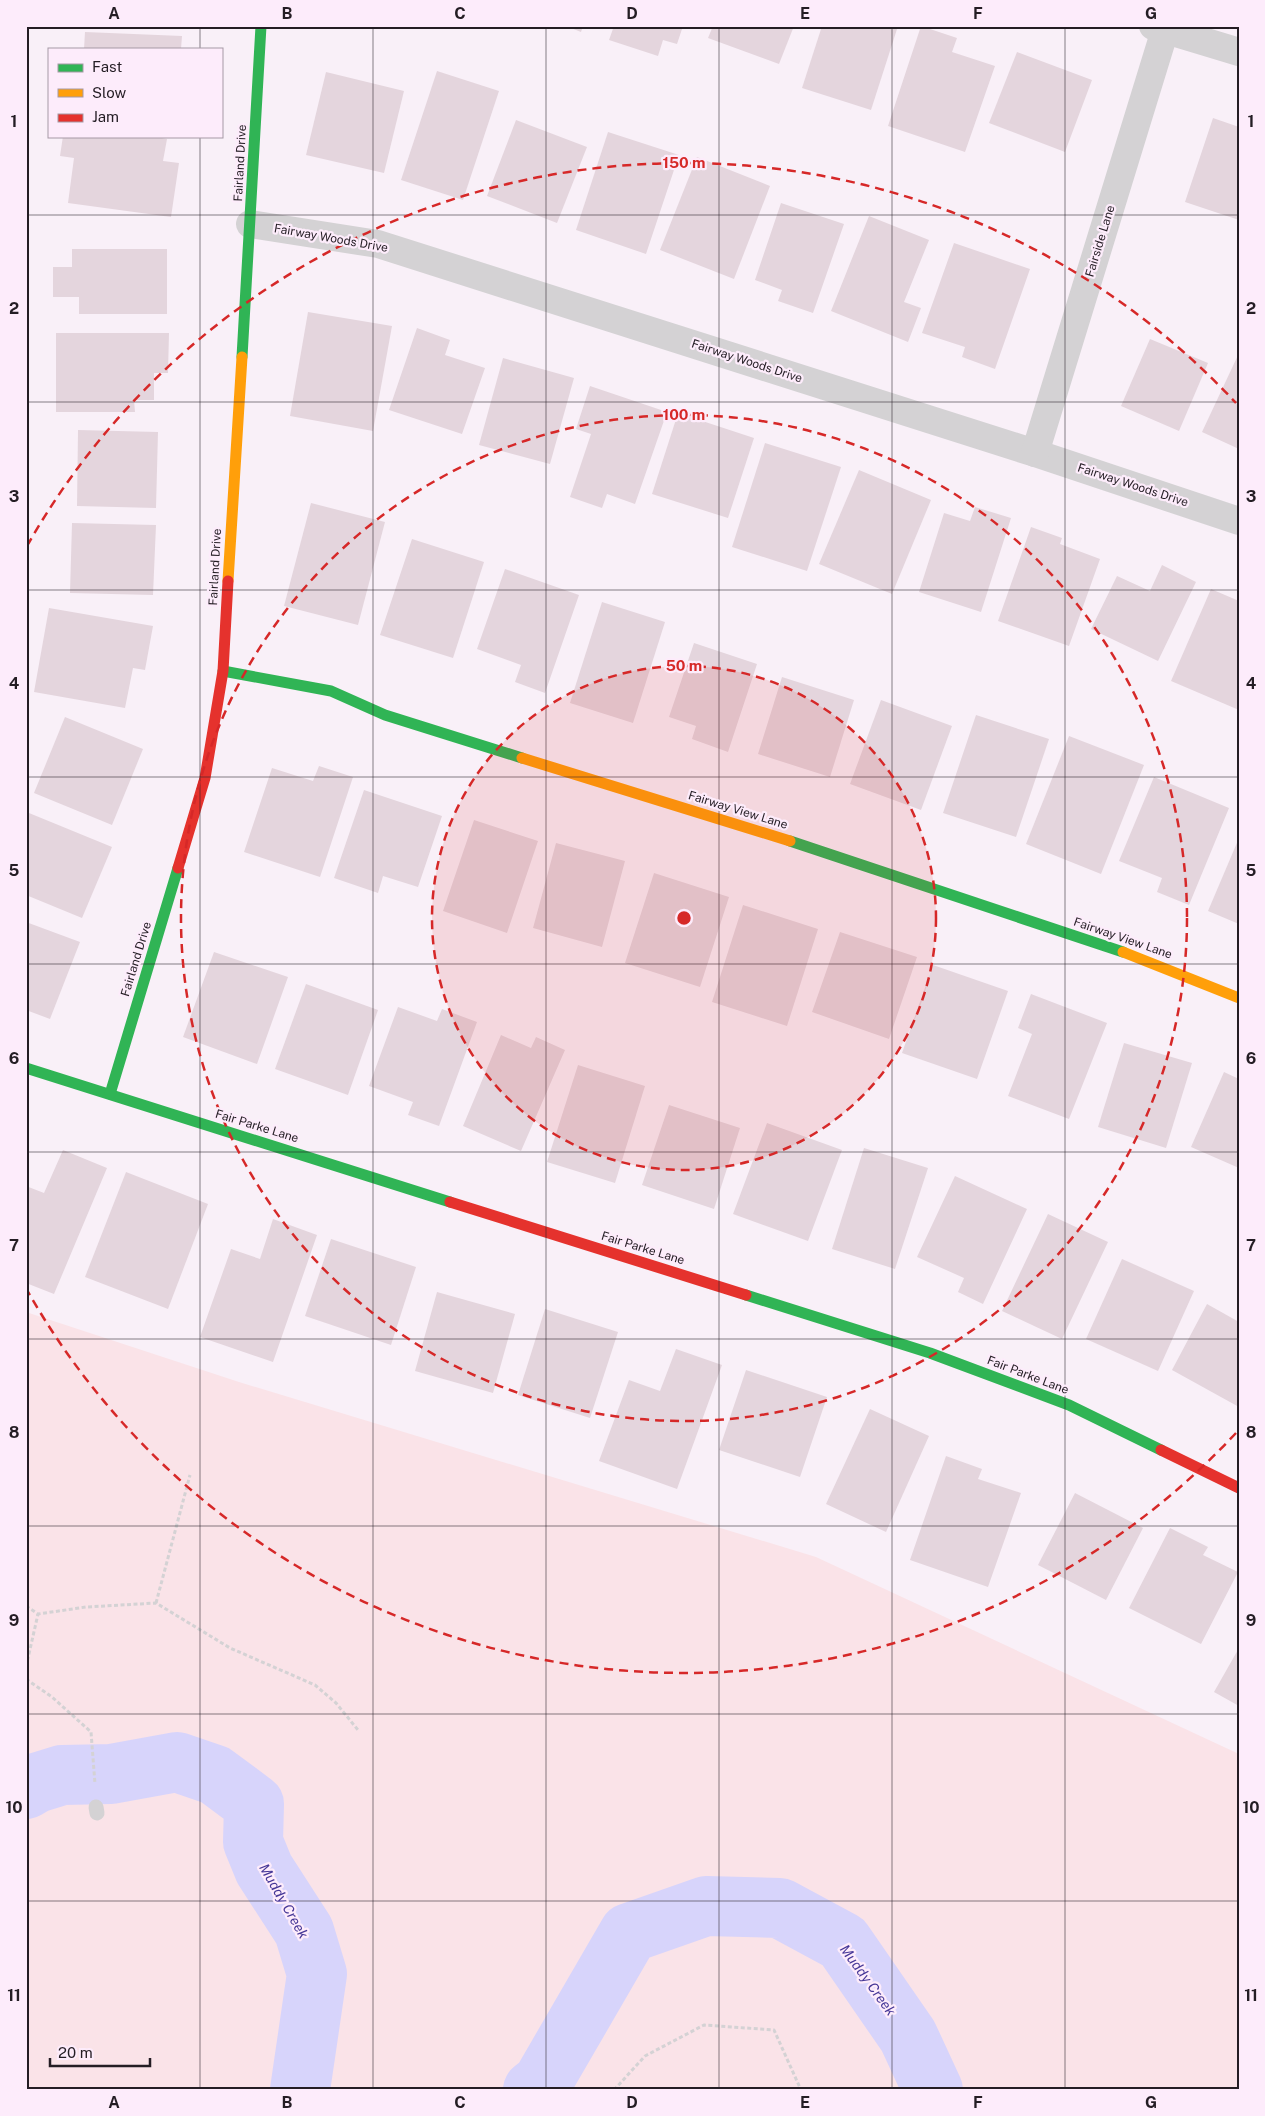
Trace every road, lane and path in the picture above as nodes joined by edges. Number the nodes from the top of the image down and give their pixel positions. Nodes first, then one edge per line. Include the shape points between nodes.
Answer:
1 (261, 26) edge
2 (1159, 28) edge
3 (1239, 52) edge
4 (250, 224) junction
5 (1035, 453) junction
6 (1239, 521) edge
7 (223, 671) junction
8 (1239, 998) edge
9 (26, 1068) edge
10 (110, 1094) junction
11 (190, 1475) dead end
12 (1239, 1488) edge
13 (156, 1603) junction
14 (26, 1606) edge
15 (38, 1614) junction
16 (26, 1667) edge
17 (26, 1679) edge
18 (358, 1730) dead end
19 (93, 1754) dead end
20 (614, 2090) edge
21 (801, 2090) edge

1 - 4 street, Fairland Drive
2 - 3 street
2 - 5 street, Fairside Lane
4 - 5 street, Fairway Woods Drive via 378,244
4 - 7 street, Fairland Drive
5 - 6 street, Fairway Woods Drive
7 - 8 street, Fairway View Lane via 331,692 385,715 825,852 1150,961
7 - 10 street, Fairland Drive via 205,778
9 - 10 street, Fair Parke Lane
10 - 12 street, Fair Parke Lane via 930,1353 1069,1405
11 - 13 path
13 - 15 path via 86,1607
13 - 18 path via 230,1648 315,1685 336,1703
14 - 15 path
15 - 16 path
17 - 19 path via 52,1696 92,1732
20 - 21 path via 644,2056 704,2025 774,2030

